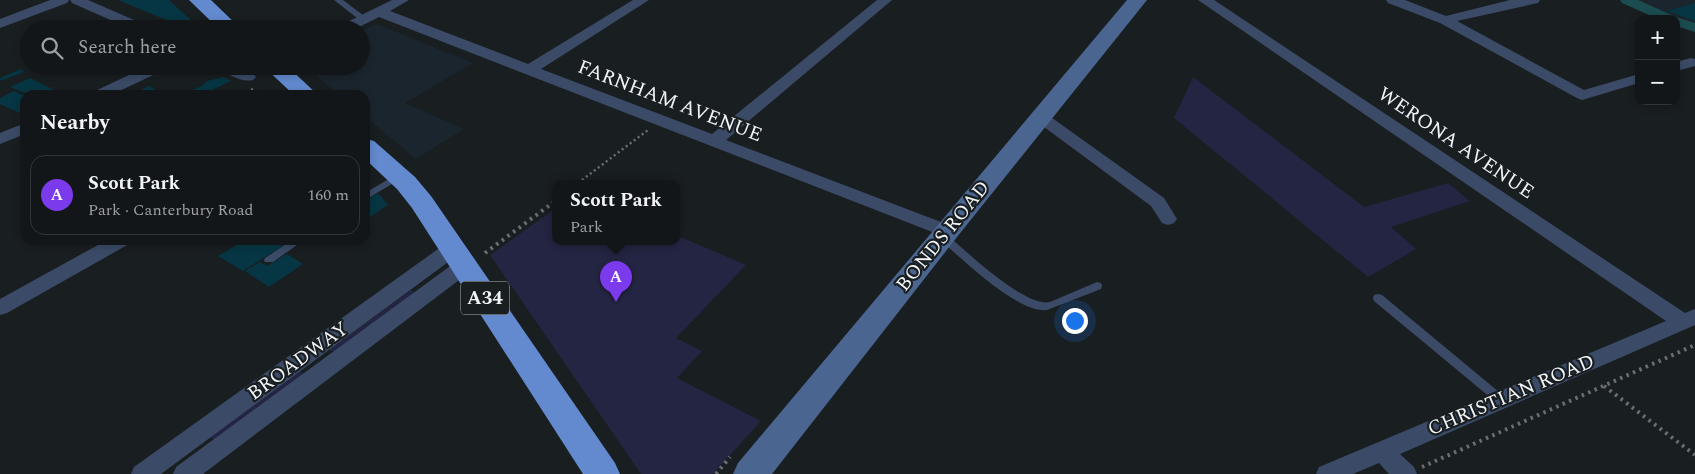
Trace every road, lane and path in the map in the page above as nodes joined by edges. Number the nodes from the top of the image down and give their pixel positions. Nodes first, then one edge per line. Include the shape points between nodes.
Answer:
1 (62, 0) edge
2 (77, 0) edge
3 (199, 0) edge
4 (338, 0) edge
5 (402, 0) edge
6 (642, 0) edge
7 (886, 0) edge
8 (1137, 0) edge
9 (1205, 0) edge
10 (1393, 0) edge
11 (1533, 0) edge
12 (379, 12) junction
13 (364, 19) joint
14 (123, 20) edge
15 (221, 20) edge
16 (1445, 20) junction
17 (0, 24) edge
18 (529, 70) junction
19 (141, 75) edge
20 (243, 75) edge
21 (284, 75) edge
22 (248, 77) dead end
23 (1635, 79) edge
24 (109, 90) edge
25 (301, 90) edge
26 (1042, 118) junction
27 (661, 120) junction
28 (20, 130) edge
29 (0, 139) edge
30 (714, 141) junction
31 (370, 150) edge
32 (399, 176) junction
33 (582, 180) edge
34 (370, 194) edge
35 (552, 203) edge
36 (1168, 219) dead end
37 (945, 234) junction
38 (113, 245) edge
39 (292, 245) edge
40 (467, 256) junction
41 (269, 260) dead end
42 (408, 281) junction
43 (1097, 286) dead end
44 (429, 292) junction
45 (1378, 298) dead end
46 (0, 308) edge
47 (1689, 319) edge
48 (1695, 345) edge
49 (307, 355) junction
50 (326, 367) junction
51 (1603, 385) junction
52 (1501, 400) junction
53 (188, 442) junction
54 (1381, 450) junction
55 (1695, 455) edge
56 (208, 457) junction
57 (591, 469) edge
58 (143, 474) edge
59 (185, 474) edge
60 (751, 474) edge
61 (1328, 474) edge
62 (1405, 474) edge

1 - 17 street
2 - 14 street
3 - 15 highway
4 - 13 lane
5 - 12 street
6 - 18 street
7 - 30 street
8 - 26 main road, BONDS ROAD
9 - 47 street, WERONA AVENUE
10 - 16 street
11 - 16 street
12 - 13 street
12 - 18 street, FARNHAM AVENUE
16 - 23 street via 1582,95
18 - 27 street, FARNHAM AVENUE
19 - 24 street
20 - 22 street
21 - 25 highway
26 - 36 street via 1158,202
26 - 37 main road, BONDS ROAD
27 - 30 street, FARNHAM AVENUE
27 - 33 path
28 - 29 street
30 - 37 street, FARNHAM AVENUE
31 - 32 highway, A34
32 - 34 lane
32 - 40 highway, A34
35 - 40 path
37 - 43 lane via 990,277 1032,304 1045,307
37 - 60 main road, BONDS ROAD
38 - 46 street
39 - 41 lane
40 - 42 street, BROADWAY
40 - 44 street, BROADWAY
40 - 57 highway, A34
42 - 44 lane
42 - 49 street, BROADWAY
44 - 50 street, BROADWAY
45 - 52 lane
47 - 52 street, CHRISTIAN ROAD
48 - 51 path
49 - 50 lane
49 - 53 street, BROADWAY
50 - 56 street, BROADWAY
51 - 55 path
51 - 62 path
52 - 54 street, CHRISTIAN ROAD
53 - 56 lane
53 - 58 street, BROADWAY
54 - 61 street, CHRISTIAN ROAD
54 - 62 street
56 - 59 street, BROADWAY

